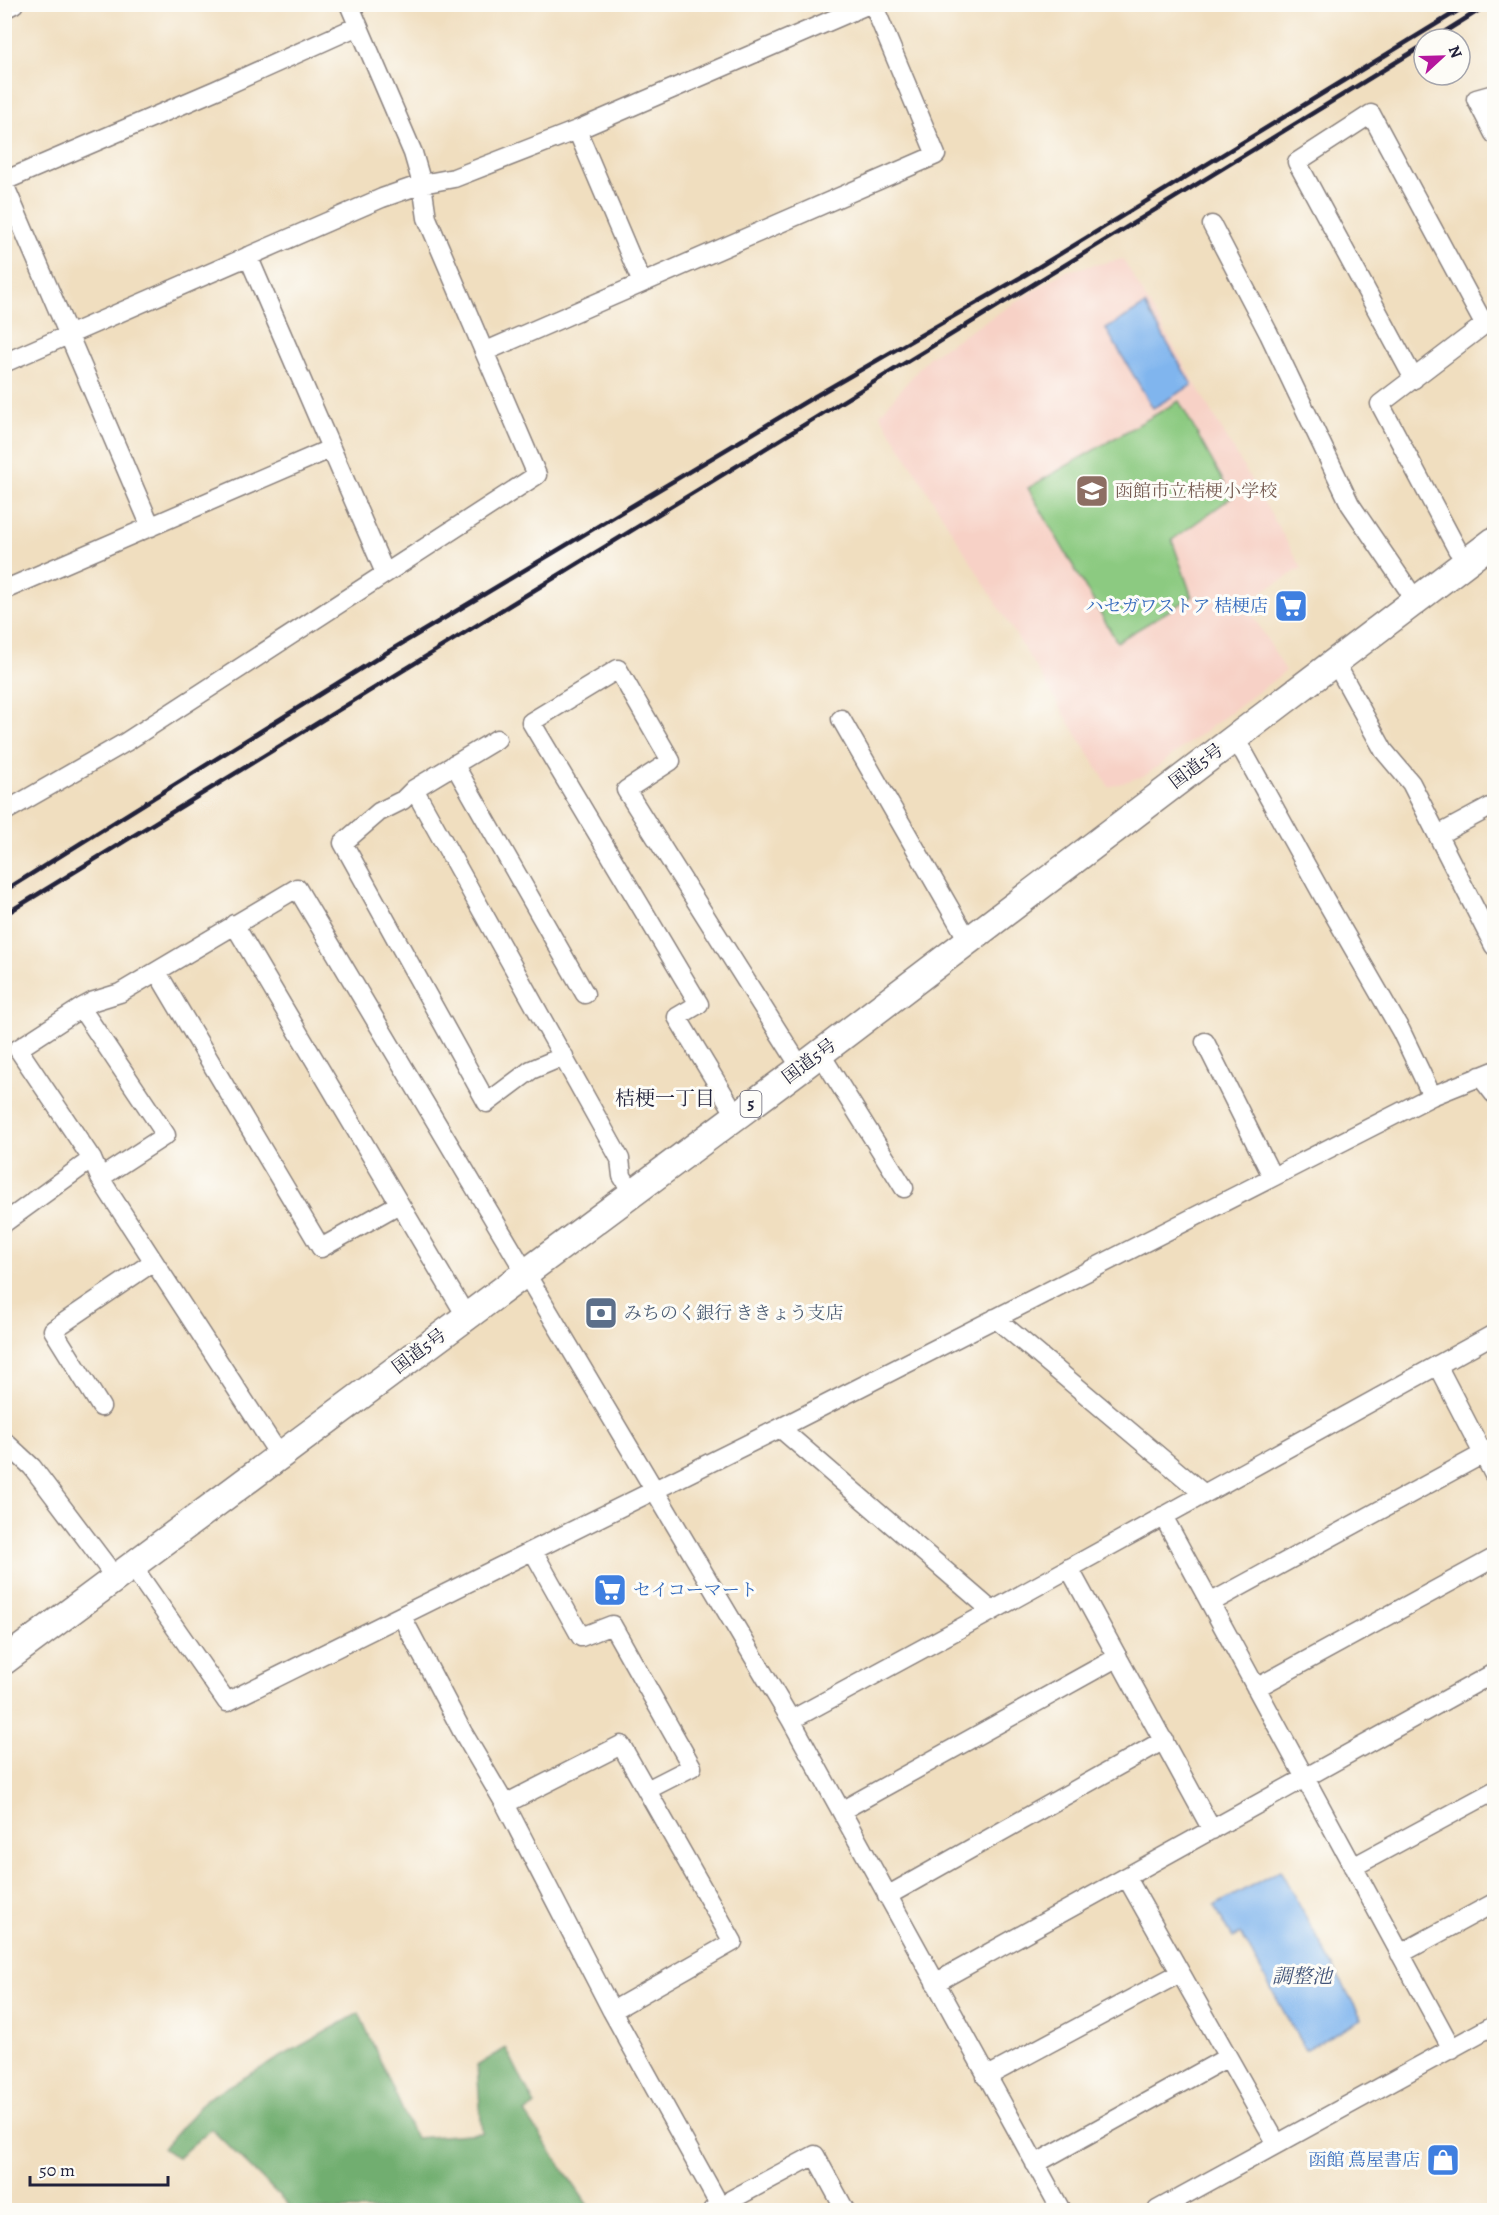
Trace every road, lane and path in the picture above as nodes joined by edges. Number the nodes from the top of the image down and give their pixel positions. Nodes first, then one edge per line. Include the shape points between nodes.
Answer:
1 (14, 4) edge
2 (349, 4) edge
3 (871, 4) edge
4 (4, 9) edge
5 (358, 26) junction
6 (1494, 94) edge
7 (577, 130) junction
8 (1494, 134) edge
9 (4, 182) edge
10 (422, 184) junction
11 (1212, 225) dead end
12 (248, 256) junction
13 (642, 283) junction
14 (1489, 320) edge
15 (69, 335) junction
16 (484, 352) junction
17 (4, 363) edge
18 (1414, 379) junction
19 (330, 449) junction
20 (151, 527) junction
21 (1494, 541) edge
22 (1467, 562) junction
23 (386, 573) junction
24 (4, 590) edge
25 (1416, 601) junction
26 (1335, 662) junction
27 (841, 719) dead end
28 (496, 739) dead end
29 (1233, 739) junction
30 (454, 764) junction
31 (414, 789) junction
32 (1494, 805) edge
33 (4, 812) edge
34 (1438, 835) junction
35 (234, 924) junction
36 (968, 940) junction
37 (1494, 946) edge
38 (157, 972) junction
39 (585, 994) dead end
40 (81, 1008) junction
41 (1205, 1042) dead end
42 (564, 1056) junction
43 (810, 1060) junction
44 (1487, 1073) edge
45 (1494, 1094) edge
46 (1432, 1096) junction
47 (736, 1115) junction
48 (92, 1159) junction
49 (1272, 1176) junction
50 (100, 1178) junction
51 (904, 1188) dead end
52 (632, 1192) junction
53 (399, 1203) junction
54 (4, 1223) edge
55 (153, 1262) junction
56 (524, 1273) junction
57 (466, 1316) junction
58 (995, 1318) junction
59 (1494, 1334) edge
60 (1437, 1365) junction
61 (101, 1407) dead end
62 (780, 1428) junction
63 (4, 1441) edge
64 (1489, 1451) edge
65 (280, 1456) junction
66 (1494, 1475) edge
67 (655, 1490) junction
68 (1204, 1494) junction
69 (1163, 1516) junction
70 (533, 1551) junction
71 (1494, 1558) edge
72 (1069, 1568) junction
73 (123, 1573) junction
74 (1210, 1603) junction
75 (992, 1611) junction
76 (402, 1617) junction
77 (1118, 1657) junction
78 (4, 1661) edge
79 (1494, 1673) edge
80 (1256, 1688) junction
81 (791, 1720) junction
82 (1164, 1740) junction
83 (1306, 1778) junction
84 (647, 1790) junction
85 (1494, 1791) edge
86 (505, 1804) junction
87 (841, 1810) junction
88 (1212, 1830) junction
89 (1353, 1867) junction
90 (1127, 1878) junction
91 (887, 1896) junction
92 (1494, 1903) edge
93 (1400, 1954) junction
94 (1180, 1972) junction
95 (934, 1983) junction
96 (612, 2011) junction
97 (1494, 2025) edge
98 (1452, 2049) junction
99 (1228, 2057) junction
100 (986, 2076) junction
101 (1277, 2144) junction
102 (1035, 2164) junction
103 (741, 2204) edge
104 (716, 2208) edge
105 (845, 2211) edge
106 (1061, 2211) edge
107 (1157, 2211) edge

1 - 4 street
2 - 5 street
3 - 7 street
3 - 13 street via 936,155
5 - 9 street
5 - 10 street via 413,153
6 - 8 street via 1476,99
7 - 10 street via 454,178
7 - 13 street
9 - 15 street
10 - 12 street
10 - 16 street via 427,218
11 - 25 street via 1350,504
12 - 15 street
12 - 19 street
13 - 16 street
14 - 18 street
14 - 18 street via 1371,114 1297,162
15 - 17 street
15 - 20 street
16 - 23 street via 537,475
18 - 22 street via 1380,404
19 - 20 street
19 - 23 street
20 - 24 street
21 - 22 highway, 国道5号 / 5
22 - 25 highway, 国道5号 / 5
23 - 33 street via 126,742
25 - 26 highway, 国道5号 / 5
26 - 29 highway, 国道5号 / 5
26 - 34 street via 1384,751 1411,783
27 - 36 street
28 - 30 street
29 - 36 highway, 国道5号 / 5
29 - 46 street via 1401,1031
30 - 31 street
30 - 39 street
31 - 42 street
31 - 42 street via 343,843 487,1103 531,1071
32 - 34 street
34 - 37 street
35 - 38 street
35 - 53 street
35 - 56 street via 297,888
36 - 43 highway, 国道5号 / 5
38 - 40 street via 120,993
38 - 53 street via 321,1248
40 - 48 street via 18,1049
40 - 50 street via 166,1135
41 - 49 street
42 - 52 street via 620,1159 622,1176
43 - 47 highway, 国道5号 / 5
43 - 47 street via 626,790 671,761 618,669 531,722 699,1004 677,1017
43 - 51 street
44 - 45 street
44 - 46 street
46 - 49 street
47 - 52 highway, 国道5号 / 5
48 - 50 street
48 - 54 street
49 - 58 street
50 - 55 street
52 - 56 highway, 国道5号 / 5
53 - 57 street
55 - 61 street via 53,1330
55 - 65 street
56 - 57 highway, 国道5号 / 5
56 - 67 street
57 - 65 highway, 国道5号 / 5
58 - 62 street
58 - 68 street
59 - 60 street
60 - 64 street
60 - 68 street
62 - 67 street
62 - 75 street
63 - 73 street via 32,1467 106,1565
64 - 66 street
64 - 74 street
65 - 73 highway, 国道5号 / 5
67 - 70 street
67 - 81 street
68 - 69 street
69 - 72 street
69 - 74 street
70 - 76 street
70 - 84 street via 581,1637 612,1625 692,1767
71 - 80 street
72 - 75 street
72 - 77 street
73 - 76 street via 227,1702
73 - 78 highway, 国道5号 / 5
74 - 80 street
75 - 81 street
76 - 86 street
77 - 82 street
77 - 87 street
79 - 83 street
80 - 83 street
81 - 87 street
82 - 88 street
82 - 91 street
83 - 88 street
83 - 89 street
84 - 86 street via 621,1745
84 - 96 street via 733,1942
85 - 89 street
86 - 96 street
87 - 91 street
88 - 90 street
89 - 93 street
90 - 94 street
90 - 95 street
91 - 95 street
92 - 93 street
93 - 98 street
94 - 99 street
94 - 100 street
95 - 100 street
96 - 104 street
97 - 98 street
98 - 101 street
99 - 101 street
99 - 102 street
100 - 102 street
101 - 107 street
102 - 106 street
103 - 104 street
103 - 105 street via 815,2155

